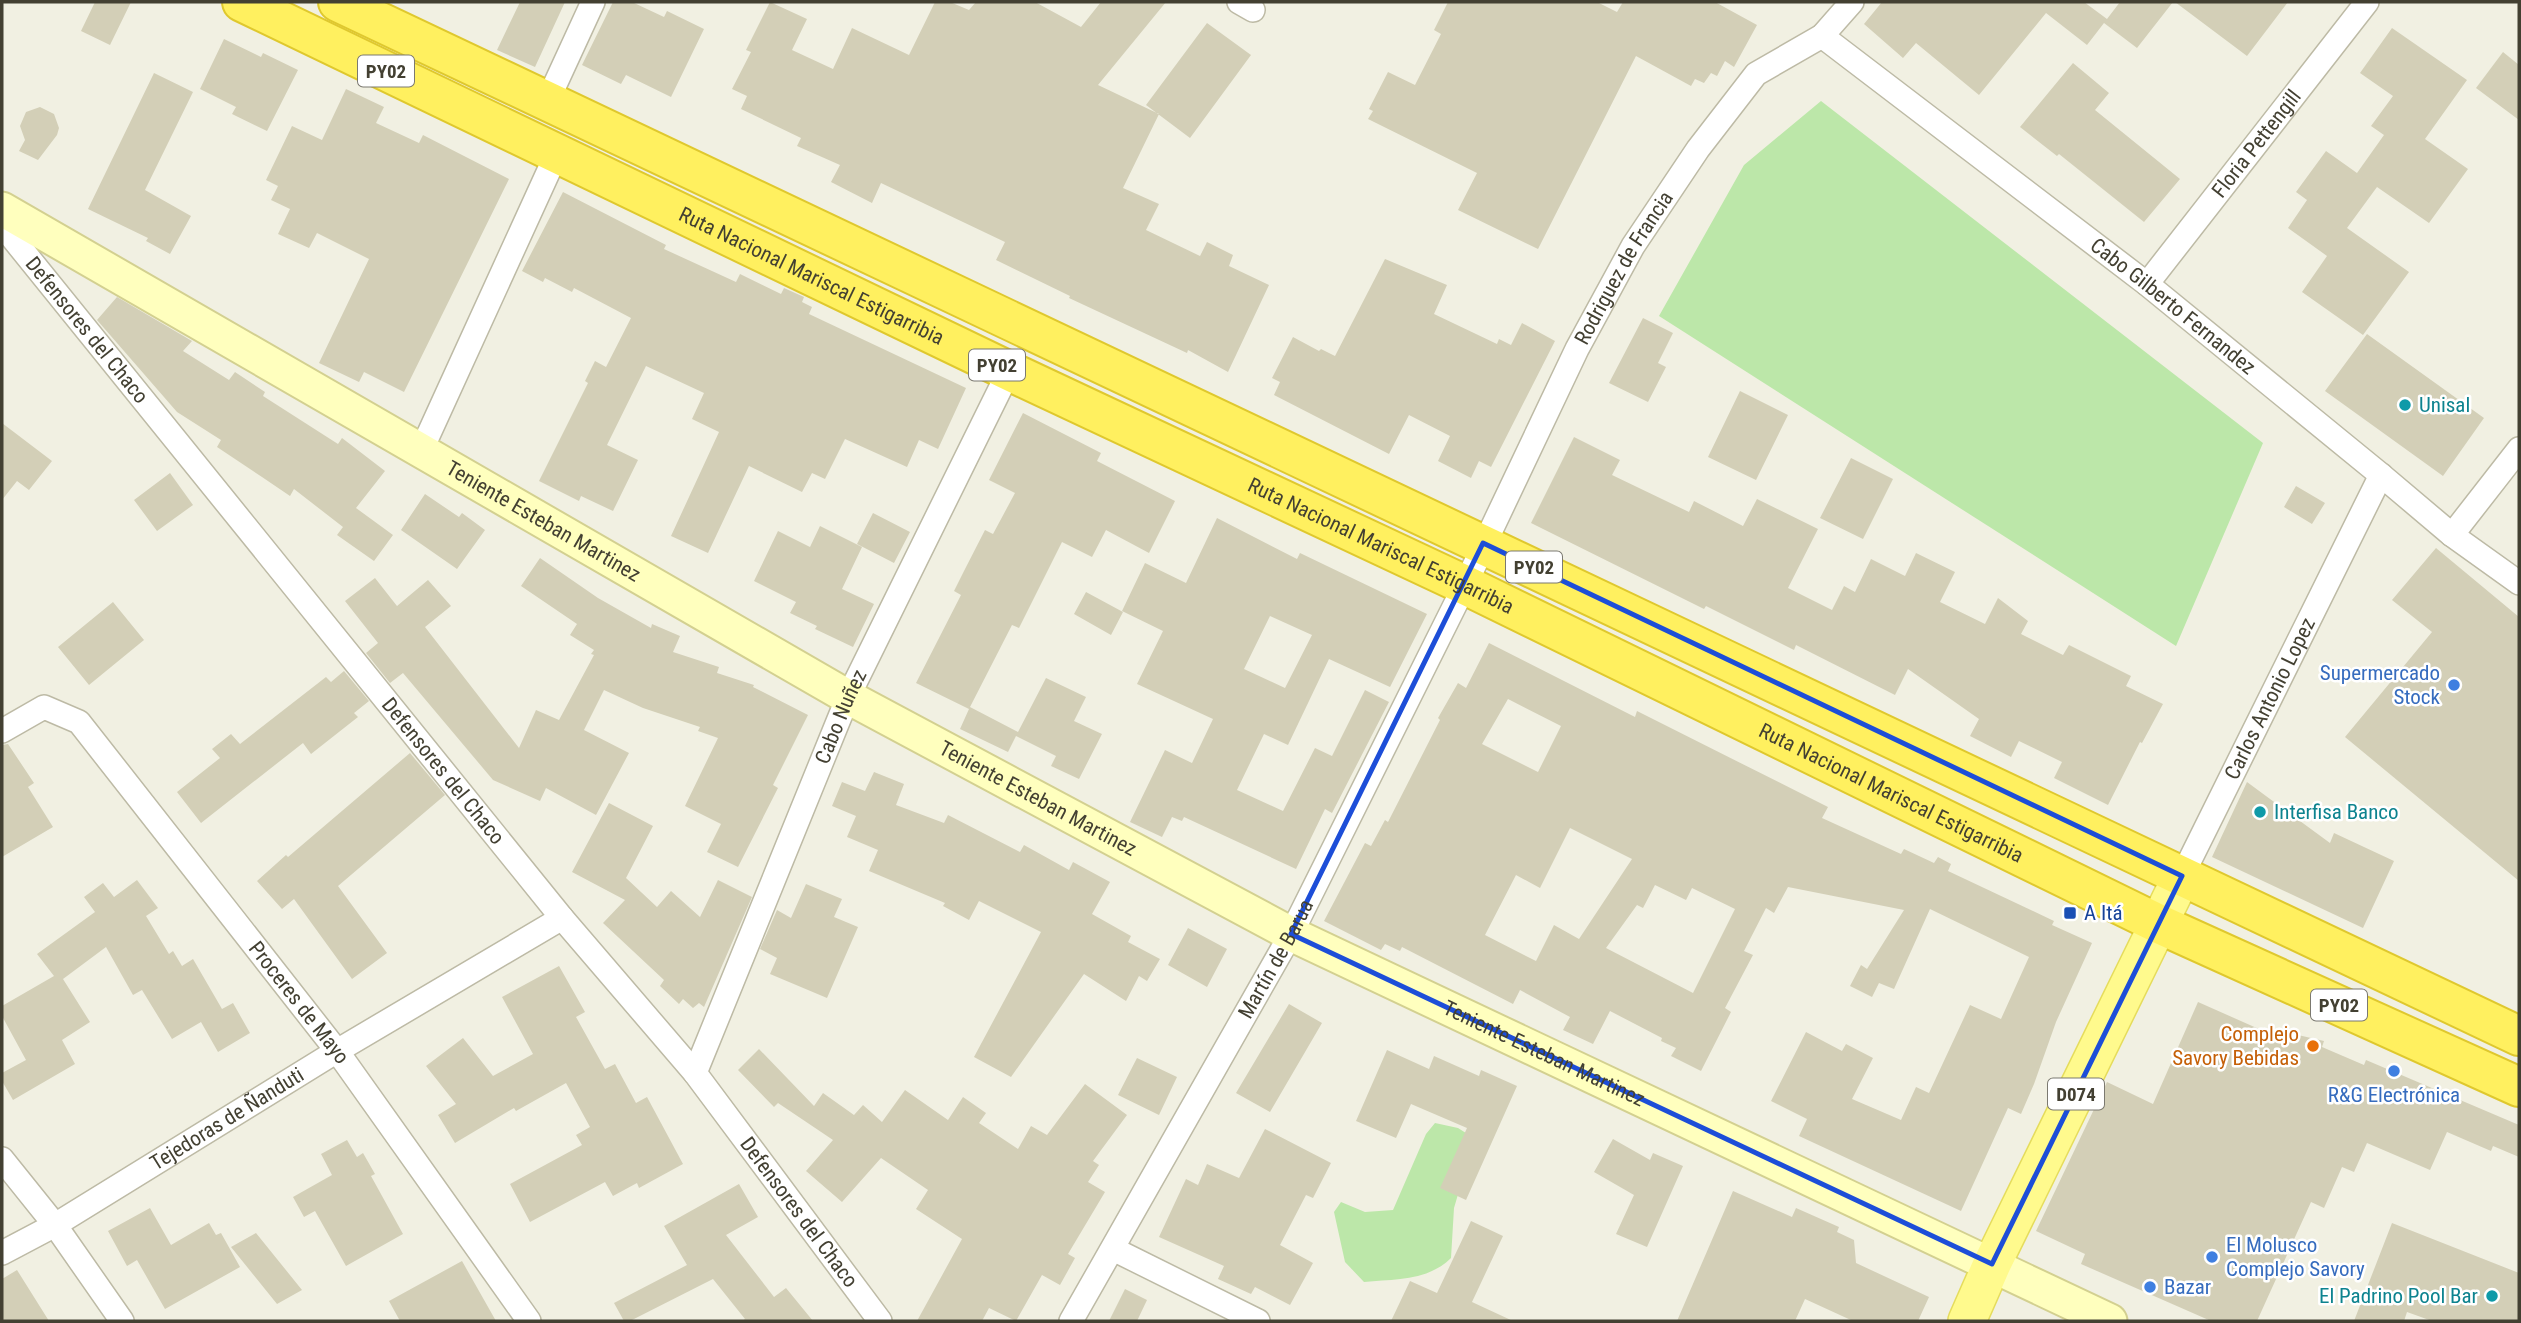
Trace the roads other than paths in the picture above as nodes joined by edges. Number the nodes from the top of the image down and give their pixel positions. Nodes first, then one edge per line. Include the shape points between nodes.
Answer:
1 (242, 2) edge
2 (338, 2) edge
3 (593, 2) edge
4 (1852, 2) edge
5 (2367, 2) edge
6 (1822, 36) junction
7 (547, 102) junction
8 (557, 153) junction
9 (2, 209) edge
10 (2, 225) edge
11 (2147, 284) junction
12 (1009, 371) junction
13 (2519, 449) edge
14 (421, 451) junction
15 (2381, 475) junction
16 (2452, 536) junction
17 (1483, 543) junction
18 (2519, 583) edge
19 (1465, 585) junction
20 (848, 697) junction
21 (2, 731) edge
22 (2182, 876) junction
23 (562, 918) junction
24 (2159, 924) junction
25 (1291, 934) junction
26 (2519, 1036) edge
27 (337, 1051) junction
28 (695, 1073) junction
29 (2519, 1087) edge
30 (2, 1159) edge
31 (55, 1225) junction
32 (1112, 1249) junction
33 (2, 1253) edge
34 (1992, 1264) junction
35 (122, 1321) edge
36 (529, 1321) edge
37 (880, 1321) edge
38 (1071, 1321) edge
39 (1258, 1321) edge
40 (1967, 1321) edge
41 (2110, 1321) edge

1 - 8 highway, Ruta Nacional Mariscal Estigarribia / PY02
2 - 7 highway, Ruta Nacional Mariscal Estigarribia / PY02
3 - 7 street
4 - 6 street, Rodriguez de Francia
5 - 11 street, Floria Pettengill
6 - 11 street, Cabo Gilberto Fernandez
6 - 17 street, Rodriguez de Francia via 1756,74 1698,149 1633,246 1577,349
7 - 17 highway, Ruta Nacional Mariscal Estigarribia / PY02
8 - 12 highway, Ruta Nacional Mariscal Estigarribia / PY02
8 - 14 street
9 - 14 street, Teniente Esteban Martinez
10 - 23 street, Defensores del Chaco
11 - 15 street, Cabo Gilberto Fernandez
12 - 19 highway, Ruta Nacional Mariscal Estigarribia / PY02
12 - 20 street, Cabo Nuñez
13 - 16 street
14 - 20 street, Teniente Esteban Martinez
15 - 16 street, Cabo Gilberto Fernandez
15 - 22 street, Carlos Antonio Lopez
16 - 18 street, Cabo Gilberto Fernandez
17 - 19 street, Rodriguez de Francia
17 - 22 highway, Ruta Nacional Mariscal Estigarribia / PY02
19 - 24 highway, Ruta Nacional Mariscal Estigarribia / PY02
19 - 25 street, Martín de Barua
20 - 25 street, Teniente Esteban Martinez
20 - 28 street, Cabo Nuñez
21 - 27 street, Proceres de Mayo via 44,707 79,722
22 - 24 main road, Carlos Antonio Lopez
22 - 26 highway, Ruta Nacional Mariscal Estigarribia / PY02
23 - 27 street, Tejedoras de Ñanduti
23 - 28 street, Defensores del Chaco
24 - 29 highway, Ruta Nacional Mariscal Estigarribia / PY02
24 - 34 main road, D074
25 - 32 street, Martín de Barua
25 - 34 street, Teniente Esteban Martinez
27 - 31 street, Tejedoras de Ñanduti
27 - 36 street, Proceres de Mayo
28 - 37 street, Defensores del Chaco
30 - 31 street
31 - 33 street, Tejedoras de Ñanduti
31 - 35 street
32 - 38 street, Martín de Barua
32 - 39 street
34 - 40 main road, D074
34 - 41 street, Teniente Esteban Martinez

